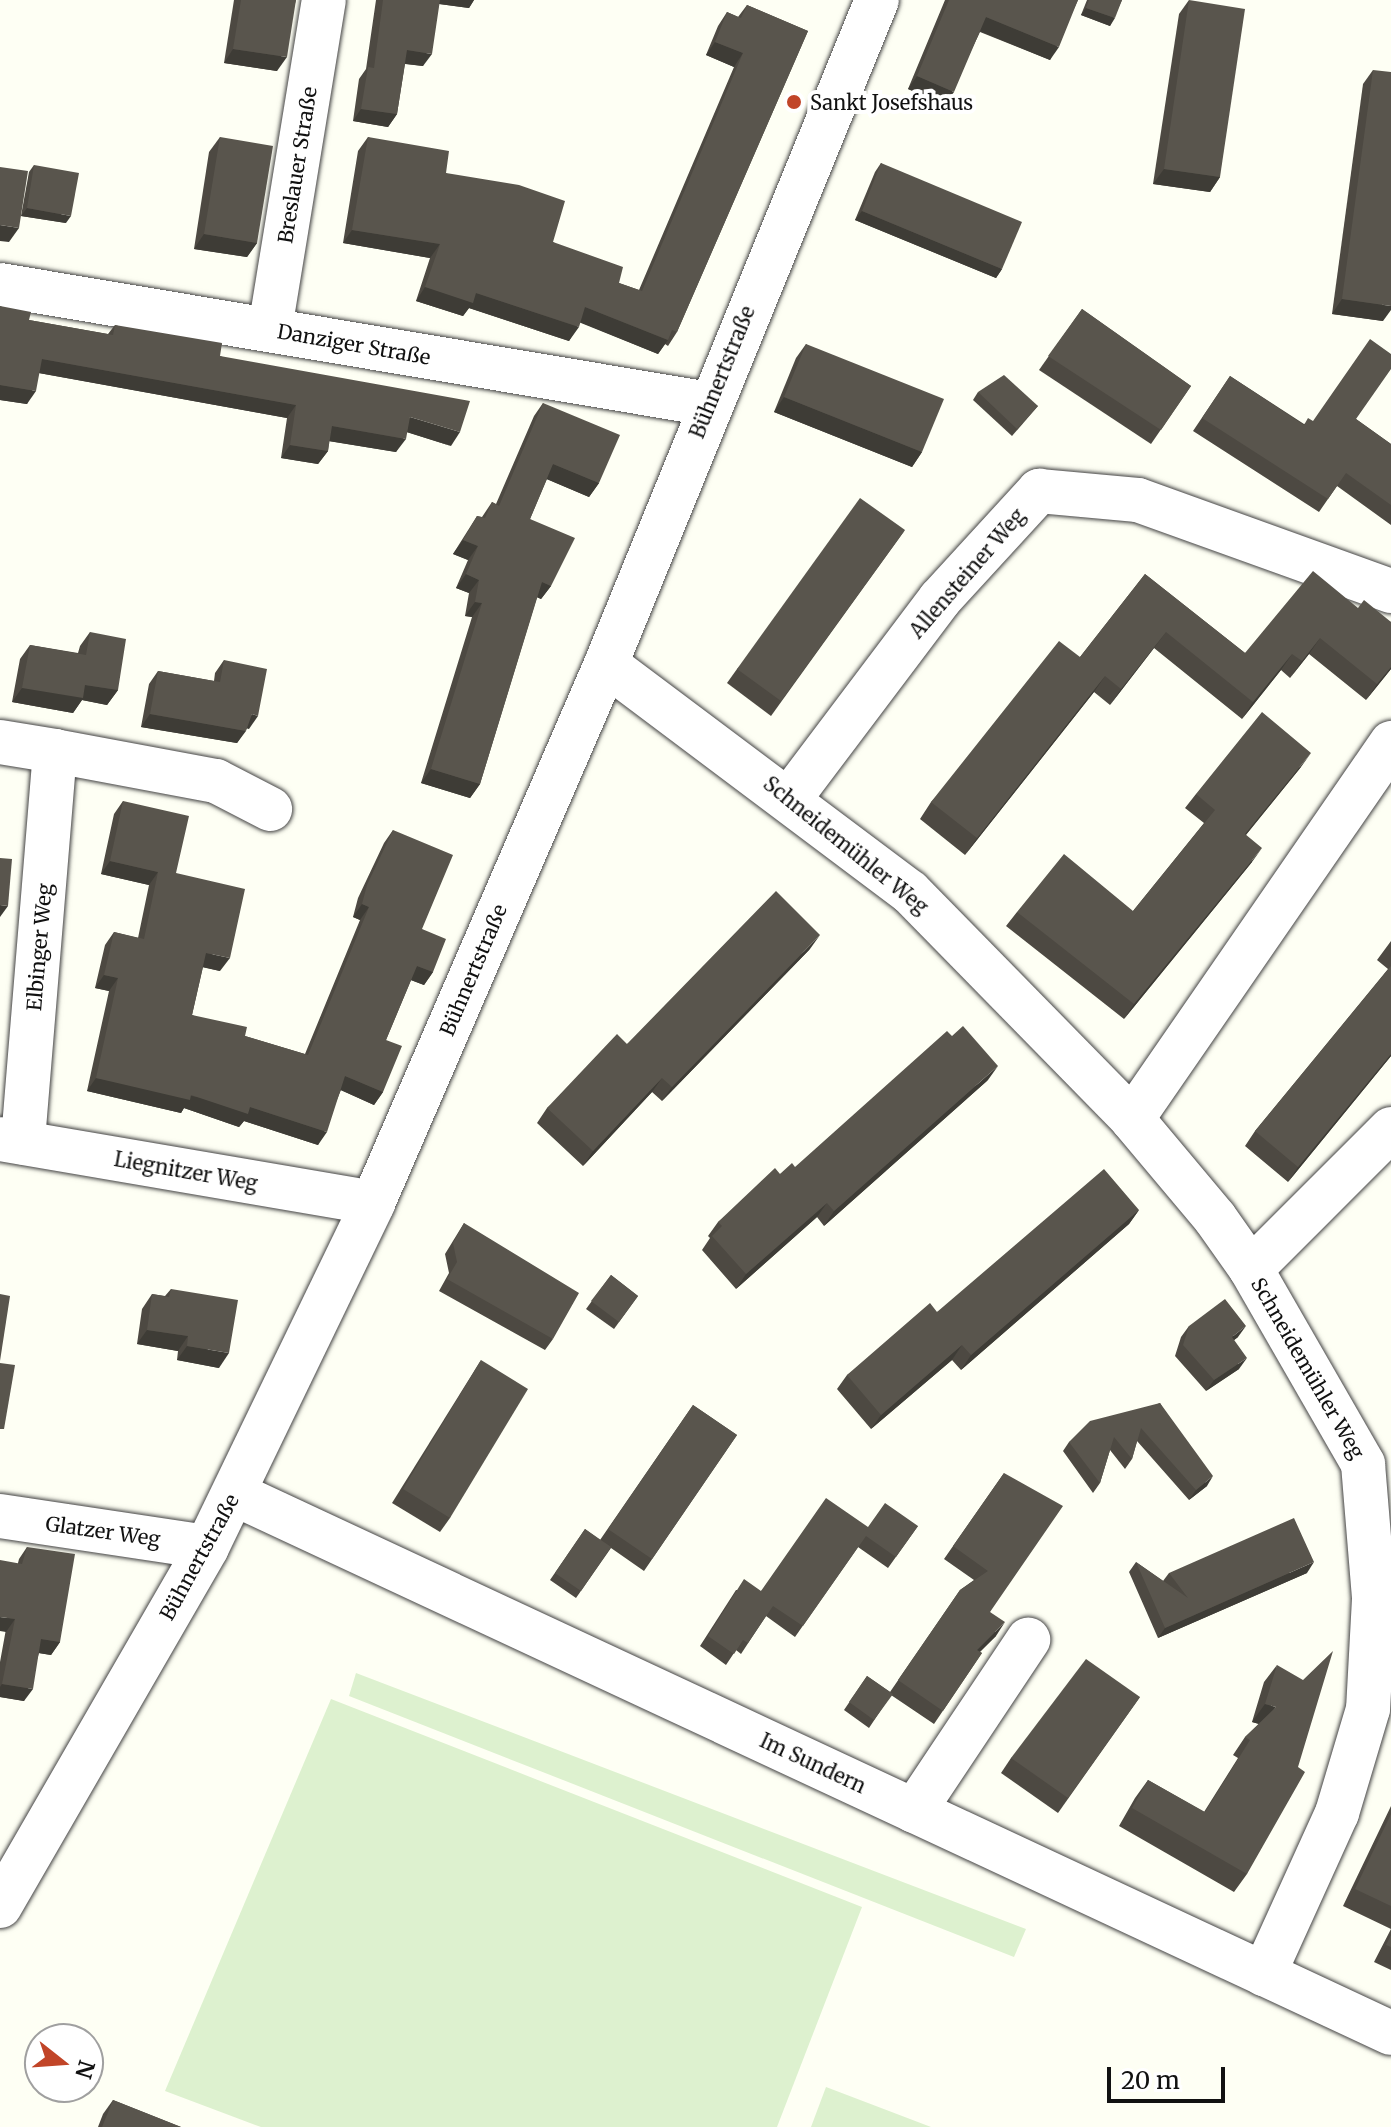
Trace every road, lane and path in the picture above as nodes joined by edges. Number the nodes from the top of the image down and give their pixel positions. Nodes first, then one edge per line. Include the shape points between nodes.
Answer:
1 (324, 0) edge
2 (877, 0) edge
3 (0, 285) edge
4 (270, 329) junction
5 (709, 404) junction
6 (1391, 591) edge
7 (606, 664) junction
8 (0, 742) edge
9 (1391, 743) edge
10 (55, 751) junction
11 (790, 798) junction
12 (270, 809) dead end
13 (1132, 1119) junction
14 (1391, 1129) edge
15 (12, 1141) edge
16 (373, 1203) junction
17 (1251, 1269) junction
18 (1377, 1459) edge
19 (235, 1494) junction
20 (0, 1516) edge
21 (207, 1547) junction
22 (1028, 1640) dead end
23 (914, 1811) junction
24 (0, 1906) edge
25 (1264, 1974) junction
26 (1391, 2033) edge

1 - 4 street, Breslauer Straße
2 - 5 street, Bühnertstraße
3 - 4 street, Danziger Straße
4 - 5 street, Danziger Straße
5 - 7 street, Bühnertstraße
6 - 11 street, Allensteiner Weg via 1138,500 1039,491 940,599
7 - 11 street, Schneidemühler Weg
7 - 16 street, Bühnertstraße
8 - 10 street
9 - 13 street
10 - 12 street via 216,781
10 - 15 street, Elbinger Weg
11 - 13 street, Schneidemühler Weg via 910,892
13 - 17 street, Schneidemühler Weg
14 - 17 street
15 - 16 street, Liegnitzer Weg
16 - 19 street, Bühnertstraße
17 - 18 street, Schneidemühler Weg
18 - 25 street, Schneidemühler Weg via 1368,1709 1337,1813
19 - 21 street, Bühnertstraße
19 - 23 street, Im Sundern
20 - 21 street, Glatzer Weg
21 - 24 street, Bühnertstraße
22 - 23 street
23 - 25 street, Im Sundern
25 - 26 street, Im Sundern

